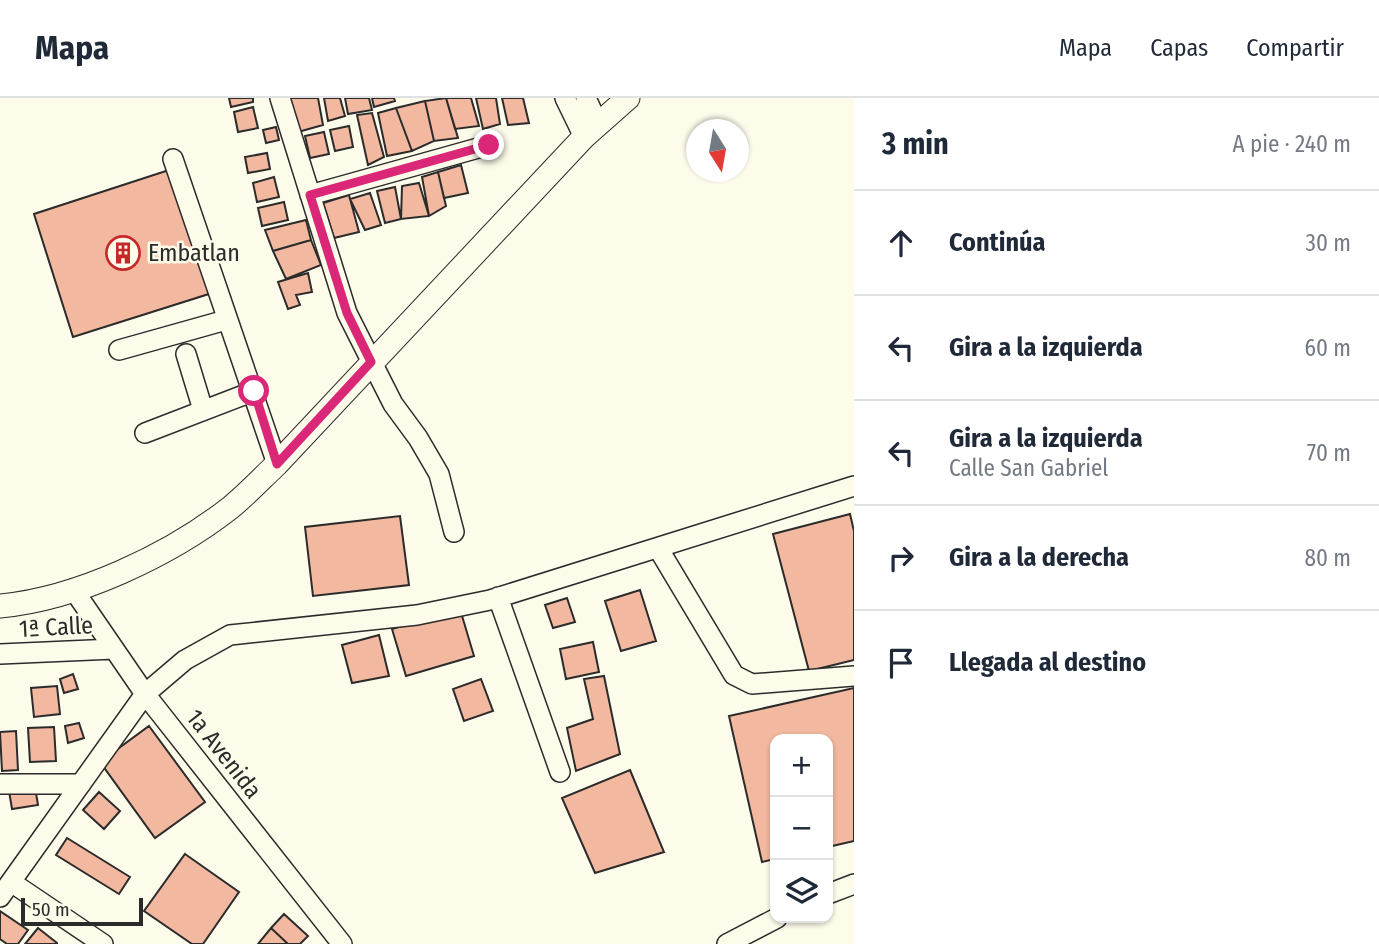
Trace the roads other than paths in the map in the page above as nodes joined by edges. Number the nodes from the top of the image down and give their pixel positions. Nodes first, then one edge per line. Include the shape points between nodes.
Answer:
1 (280, 98) edge
2 (565, 98) edge
3 (586, 98) edge
4 (628, 98) edge
5 (591, 130) junction
6 (489, 145) dead end
7 (173, 159) dead end
8 (310, 195) junction
9 (226, 320) junction
10 (119, 350) dead end
11 (186, 354) dead end
12 (371, 362) junction
13 (254, 391) junction
14 (203, 410) junction
15 (145, 433) dead end
16 (277, 464) junction
17 (854, 486) edge
18 (454, 532) dead end
19 (658, 548) junction
20 (73, 589) junction
21 (498, 597) junction
22 (0, 606) edge
23 (114, 649) junction
24 (0, 654) edge
25 (854, 676) edge
26 (145, 694) junction
27 (560, 772) dead end
28 (0, 784) edge
29 (81, 784) junction
30 (854, 884) edge
31 (5, 890) edge
32 (833, 892) edge
33 (770, 922) edge
34 (335, 941) edge
35 (103, 944) edge
36 (727, 944) edge

1 - 8 street
2 - 5 street
3 - 5 street
4 - 5 main road
5 - 12 main road
6 - 8 street
7 - 9 street
8 - 12 street via 347,313
9 - 10 street
9 - 13 street
11 - 14 street
12 - 16 main road
12 - 18 street via 439,474
13 - 14 street
13 - 16 street
14 - 15 street
16 - 20 main road via 231,507 192,535 149,559
17 - 19 street
19 - 21 street
19 - 25 street via 734,675 752,684
20 - 22 main road
20 - 23 street, 1a Avenida
21 - 26 street via 417,615 230,635 186,660
21 - 27 street
23 - 24 street, 1ª Calle
23 - 26 street, 1a Avenida
26 - 29 street
26 - 34 street, 1a Avenida
28 - 29 street
29 - 31 street
30 - 32 street
31 - 35 street
33 - 36 street

